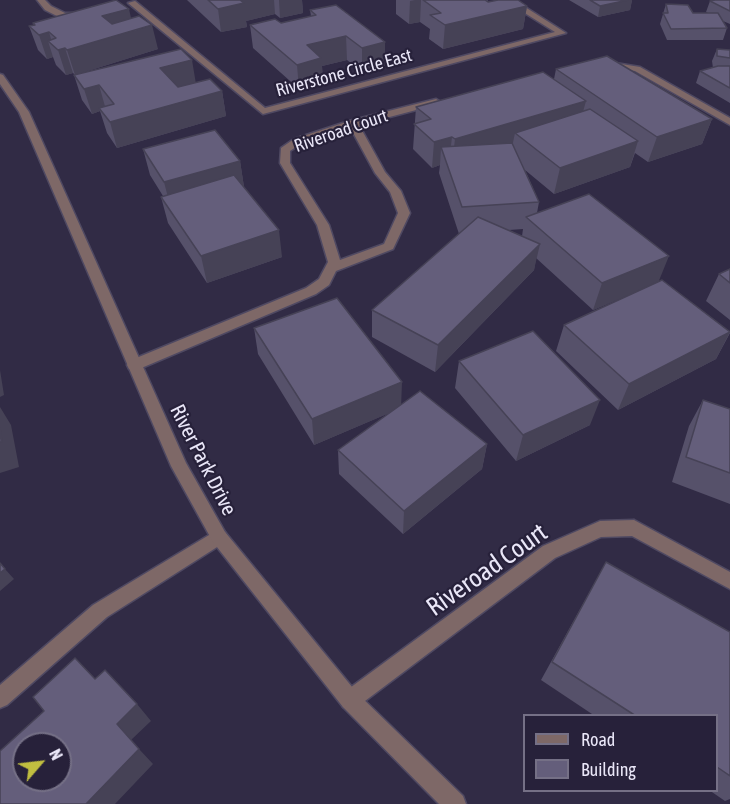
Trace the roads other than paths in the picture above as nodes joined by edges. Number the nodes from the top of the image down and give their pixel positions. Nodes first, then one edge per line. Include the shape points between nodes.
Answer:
1 (41, 0) edge
2 (144, 0) edge
3 (508, 0) edge
4 (92, 13) edge
5 (592, 65) edge
6 (0, 77) edge
7 (444, 100) edge
8 (730, 122) edge
9 (353, 123) junction
10 (332, 268) junction
11 (134, 365) junction
12 (219, 537) junction
13 (730, 581) edge
14 (0, 698) edge
15 (350, 700) junction
16 (455, 804) edge

1 - 4 street via 63,16
2 - 3 street, Riverstone Circle East via 127,4 263,111 562,33
5 - 8 street via 626,65 637,69
6 - 11 street, River Park Drive via 24,112
7 - 9 street, Riveroad Court
9 - 10 street via 380,173 395,191 404,213 389,246
9 - 10 street, Riveroad Court via 298,141 285,150 285,163 323,225 334,262
10 - 11 street via 324,282 311,291
11 - 12 street, River Park Drive via 179,466
12 - 14 street via 100,611
12 - 15 street, River Park Drive
13 - 15 street, Riveroad Court via 634,528 600,529 549,552
15 - 16 street, River Park Drive

